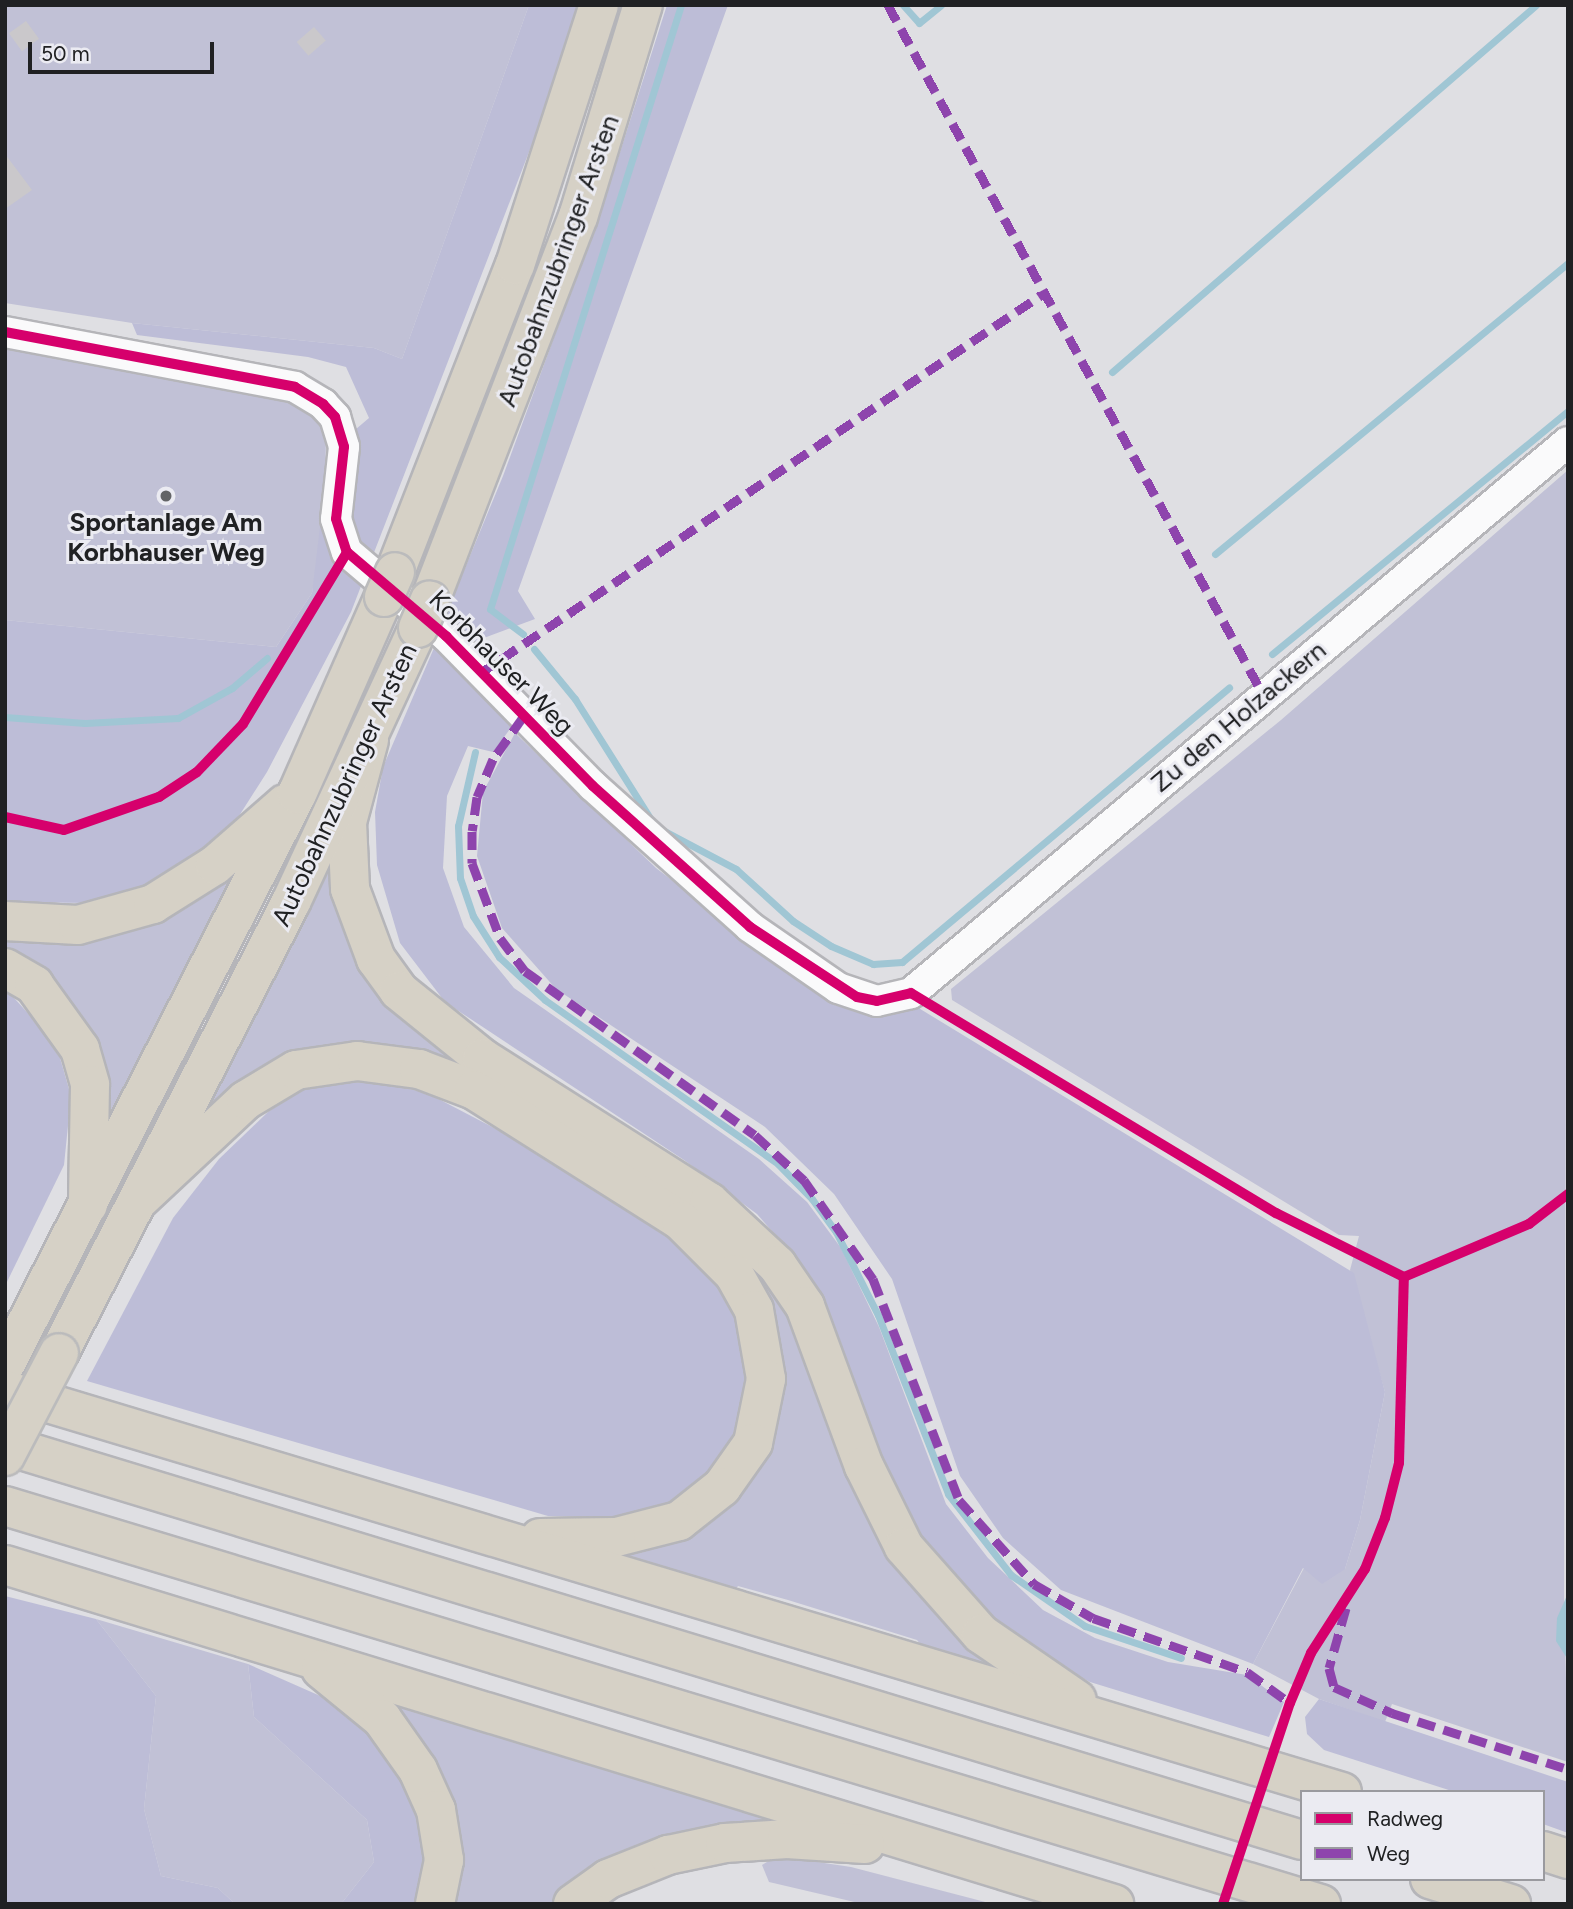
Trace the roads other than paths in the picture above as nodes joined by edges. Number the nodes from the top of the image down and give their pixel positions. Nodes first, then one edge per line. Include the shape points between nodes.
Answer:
1 (599, 5) edge
2 (643, 5) edge
3 (5, 332) edge
4 (1568, 442) edge
5 (369, 740) junction
6 (297, 794) junction
7 (5, 921) edge
8 (5, 968) edge
9 (911, 993) joint
10 (139, 1200) junction
11 (88, 1205) junction
12 (12, 1352) edge
13 (5, 1390) edge
14 (5, 1445) edge
15 (5, 1456) edge
16 (5, 1506) edge
17 (493, 1537) junction
18 (5, 1566) edge
19 (306, 1657) junction
20 (1113, 1723) junction
21 (1335, 1790) edge
22 (1300, 1839) edge
23 (926, 1847) junction
24 (1545, 1853) edge
25 (1568, 1859) edge
26 (1436, 1881) edge
27 (435, 1904) edge
28 (573, 1904) edge
29 (1114, 1904) edge
30 (1321, 1904) edge
31 (1511, 1904) edge

1 - 6 highway, Autobahnzubringer Arsten via 515,265 390,584
2 - 5 highway, Autobahnzubringer Arsten via 573,230 424,614
3 - 9 lane, Korbhauser Weg via 295,387 323,404 335,417 344,447 336,519 346,552 446,636 593,786 750,927 857,997 877,1001
4 - 9 lane, Zu den Holzackern
5 - 10 highway, Autobahnzubringer Arsten
5 - 20 highway via 347,822 350,889 376,959 399,991 482,1058 709,1202 777,1265 805,1306 864,1466 904,1547 981,1634
6 - 7 highway via 215,865 153,904 78,925
6 - 11 highway, Autobahnzubringer Arsten
8 - 11 highway via 34,985 80,1049 90,1085
10 - 15 highway, Autobahnzubringer Arsten, bridge
10 - 17 highway via 246,1100 296,1070 357,1061 419,1069 474,1090 651,1199 708,1244 754,1310 763,1345 763,1414 738,1468 704,1505 646,1532 579,1539
11 - 12 highway, Autobahnzubringer Arsten
13 - 17 highway
14 - 22 highway
16 - 30 highway
17 - 20 highway
18 - 19 highway
19 - 23 highway
19 - 27 highway via 382,1719 418,1770 436,1810 444,1860
20 - 21 highway
23 - 28 highway via 787,1839 725,1843 668,1855 620,1875
23 - 29 highway
24 - 25 highway
26 - 31 highway

